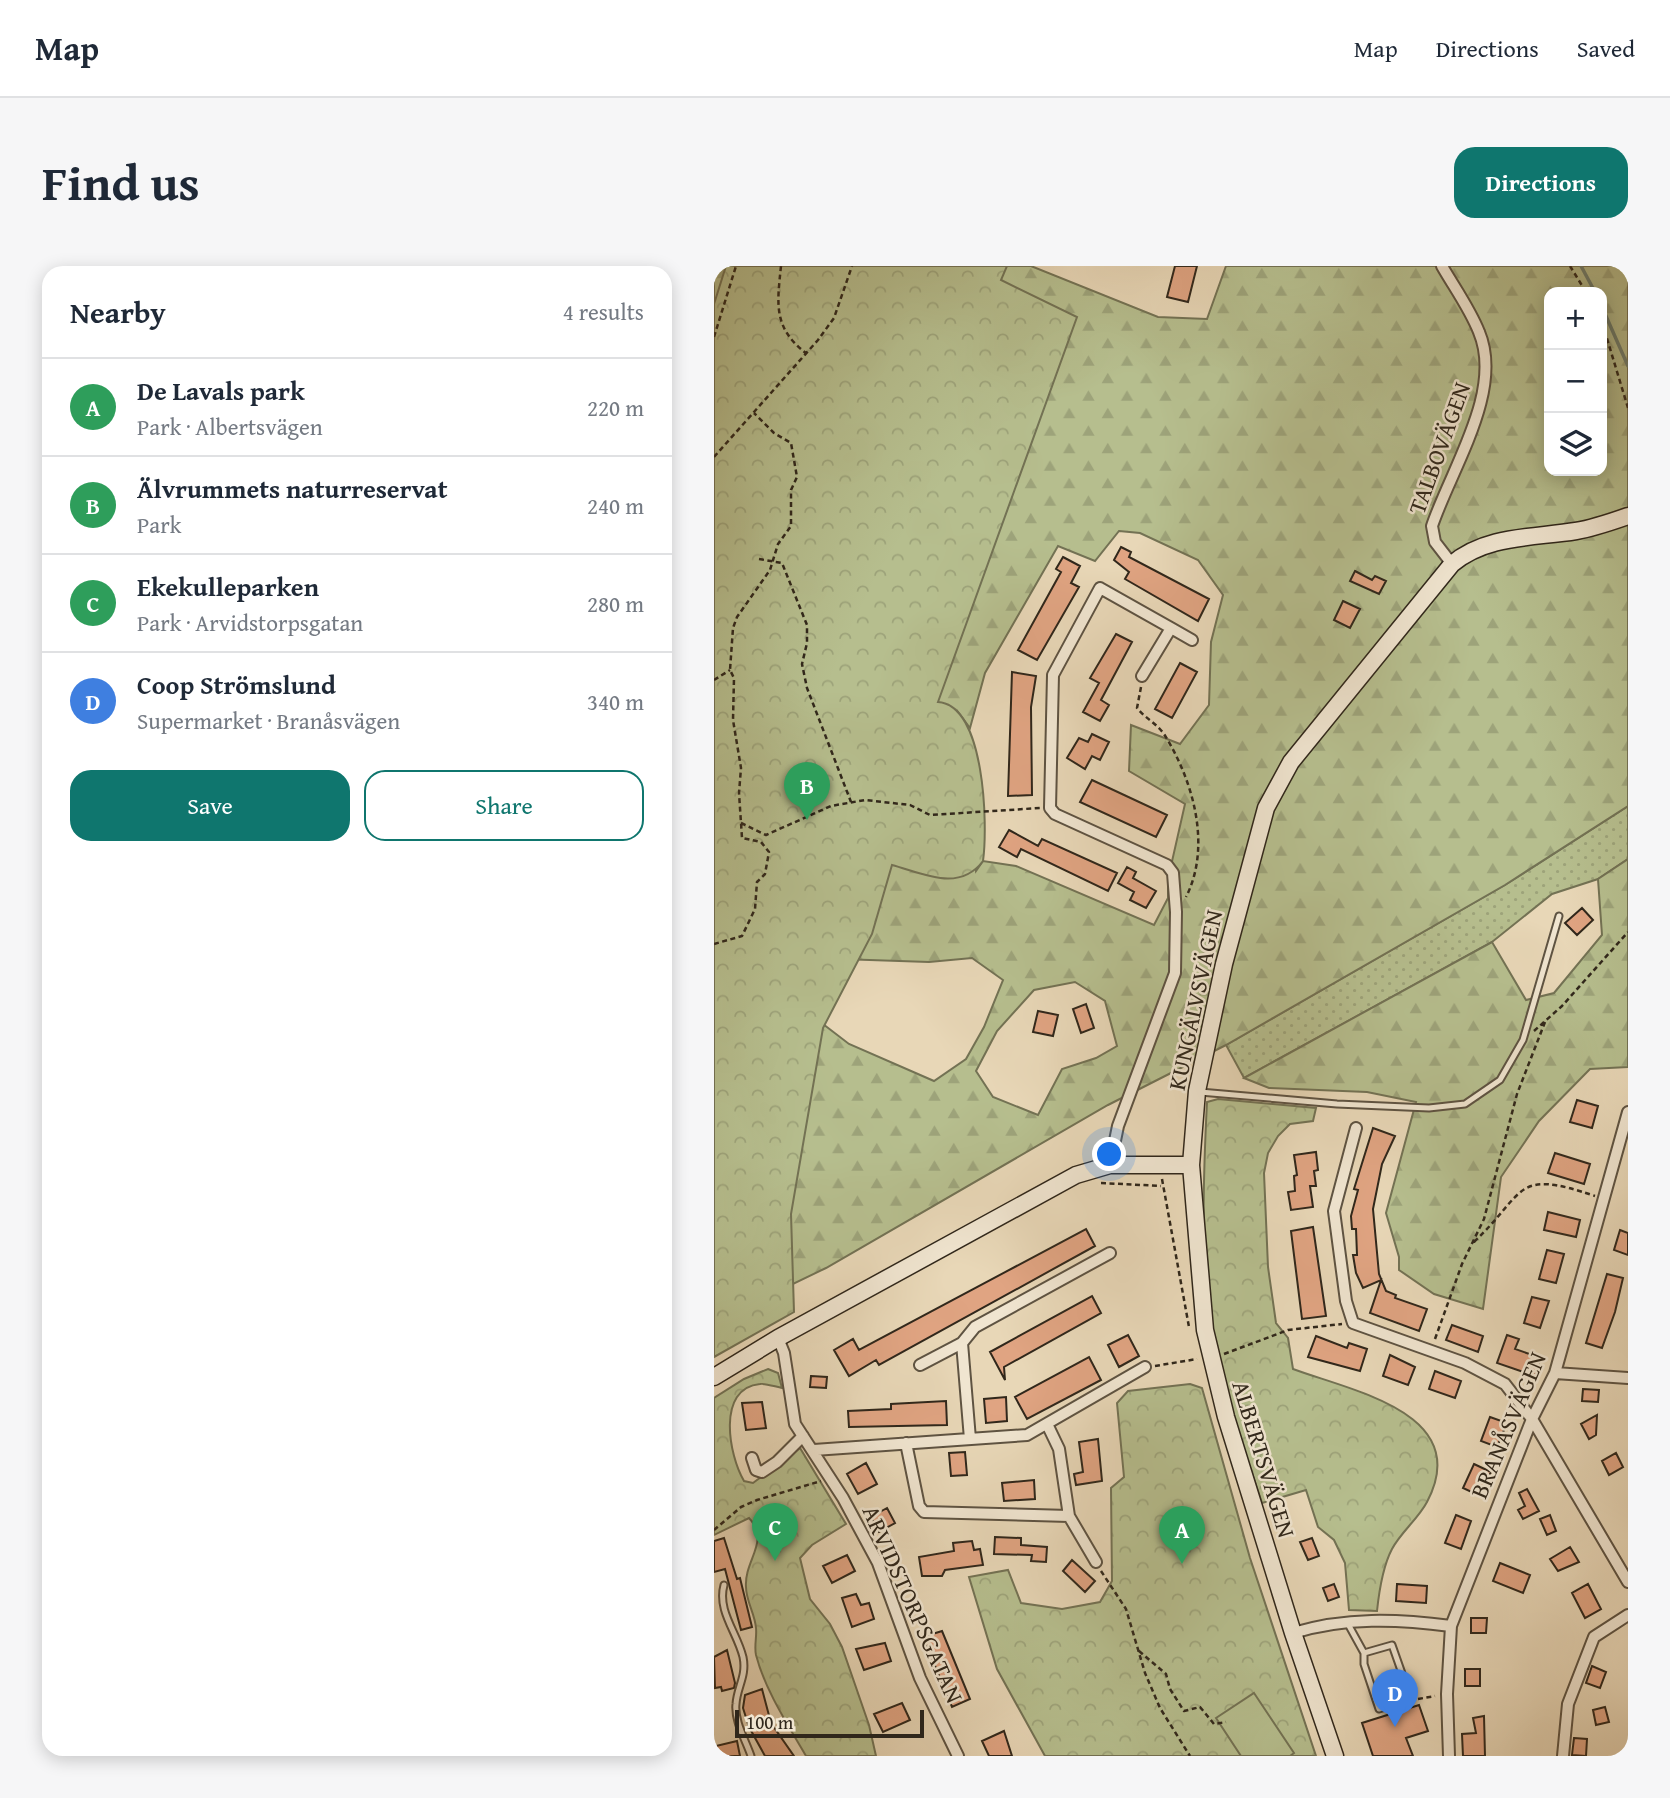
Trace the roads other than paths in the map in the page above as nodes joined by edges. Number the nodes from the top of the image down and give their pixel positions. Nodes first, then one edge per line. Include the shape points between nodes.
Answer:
1 (1442, 266) edge
2 (1628, 516) edge
3 (1452, 564) junction
4 (1171, 628) junction
5 (1192, 640) dead end
6 (1142, 676) road end
7 (1559, 916) dead end
8 (1197, 1091) junction
9 (1628, 1112) edge
10 (1356, 1128) dead end
11 (1110, 1165) junction
12 (1191, 1165) junction
13 (1110, 1253) dead end
14 (778, 1338) junction
15 (962, 1343) junction
16 (920, 1364) dead end
17 (1145, 1367) road end
18 (1556, 1373) junction
19 (714, 1377) edge
20 (1628, 1378) edge
21 (1532, 1419) junction
22 (1047, 1424) junction
23 (803, 1436) junction
24 (970, 1440) junction
25 (906, 1443) junction
26 (814, 1450) junction
27 (752, 1458) dead end
28 (1069, 1516) junction
29 (1096, 1562) road end
30 (1628, 1582) edge
31 (724, 1585) dead end
32 (1628, 1615) edge
33 (1346, 1621) junction
34 (1451, 1626) junction
35 (1293, 1633) junction
36 (1364, 1653) junction
37 (751, 1756) edge
38 (958, 1756) edge
39 (1335, 1756) edge
40 (1448, 1756) edge
41 (1563, 1756) edge

1 - 3 street, TALBOVÄGEN via 1480,333 1488,372 1483,397 1432,526 1435,542
2 - 3 street, KUNGÄLVSVÄGEN via 1579,531 1490,542
3 - 8 street, KUNGÄLVSVÄGEN via 1291,762 1266,808 1224,964
4 - 5 street
4 - 6 street
4 - 11 street via 1100,588 1053,675 1050,808 1167,865 1173,873 1175,973 1118,1126
7 - 8 lane via 1523,1040 1500,1080 1465,1104 1429,1108 1337,1104
8 - 12 street, KUNGÄLVSVÄGEN
9 - 18 street, BRANÅSVÄGEN
10 - 21 street via 1334,1211 1353,1323 1465,1363 1505,1384
11 - 12 street
11 - 14 street via 1076,1175
12 - 35 street, ALBERTSVÄGEN via 1199,1287 1211,1358
13 - 15 street via 975,1327
14 - 19 street
14 - 23 street, ARVIDSTORPSGATAN via 795,1424
15 - 16 street
15 - 24 street
17 - 22 street
18 - 20 street
18 - 21 street, BRANÅSVÄGEN
21 - 30 street
21 - 34 street, BRANÅSVÄGEN
22 - 24 street via 1027,1435
22 - 28 street via 1059,1449
23 - 26 street, ARVIDSTORPSGATAN
23 - 27 street via 762,1472
24 - 25 street
25 - 26 street
25 - 28 street via 924,1512
26 - 38 street, ARVIDSTORPSGATAN via 878,1563 920,1678
28 - 29 street
31 - 37 lane via 723,1608 738,1641 744,1674 735,1706
32 - 41 street via 1594,1637 1568,1704
33 - 34 street via 1395,1619
33 - 35 street
33 - 36 lane
34 - 40 street, BRANÅSVÄGEN
35 - 39 street, ALBERTSVÄGEN
36 - 36 lane via 1392,1645 1411,1699 1378,1709

